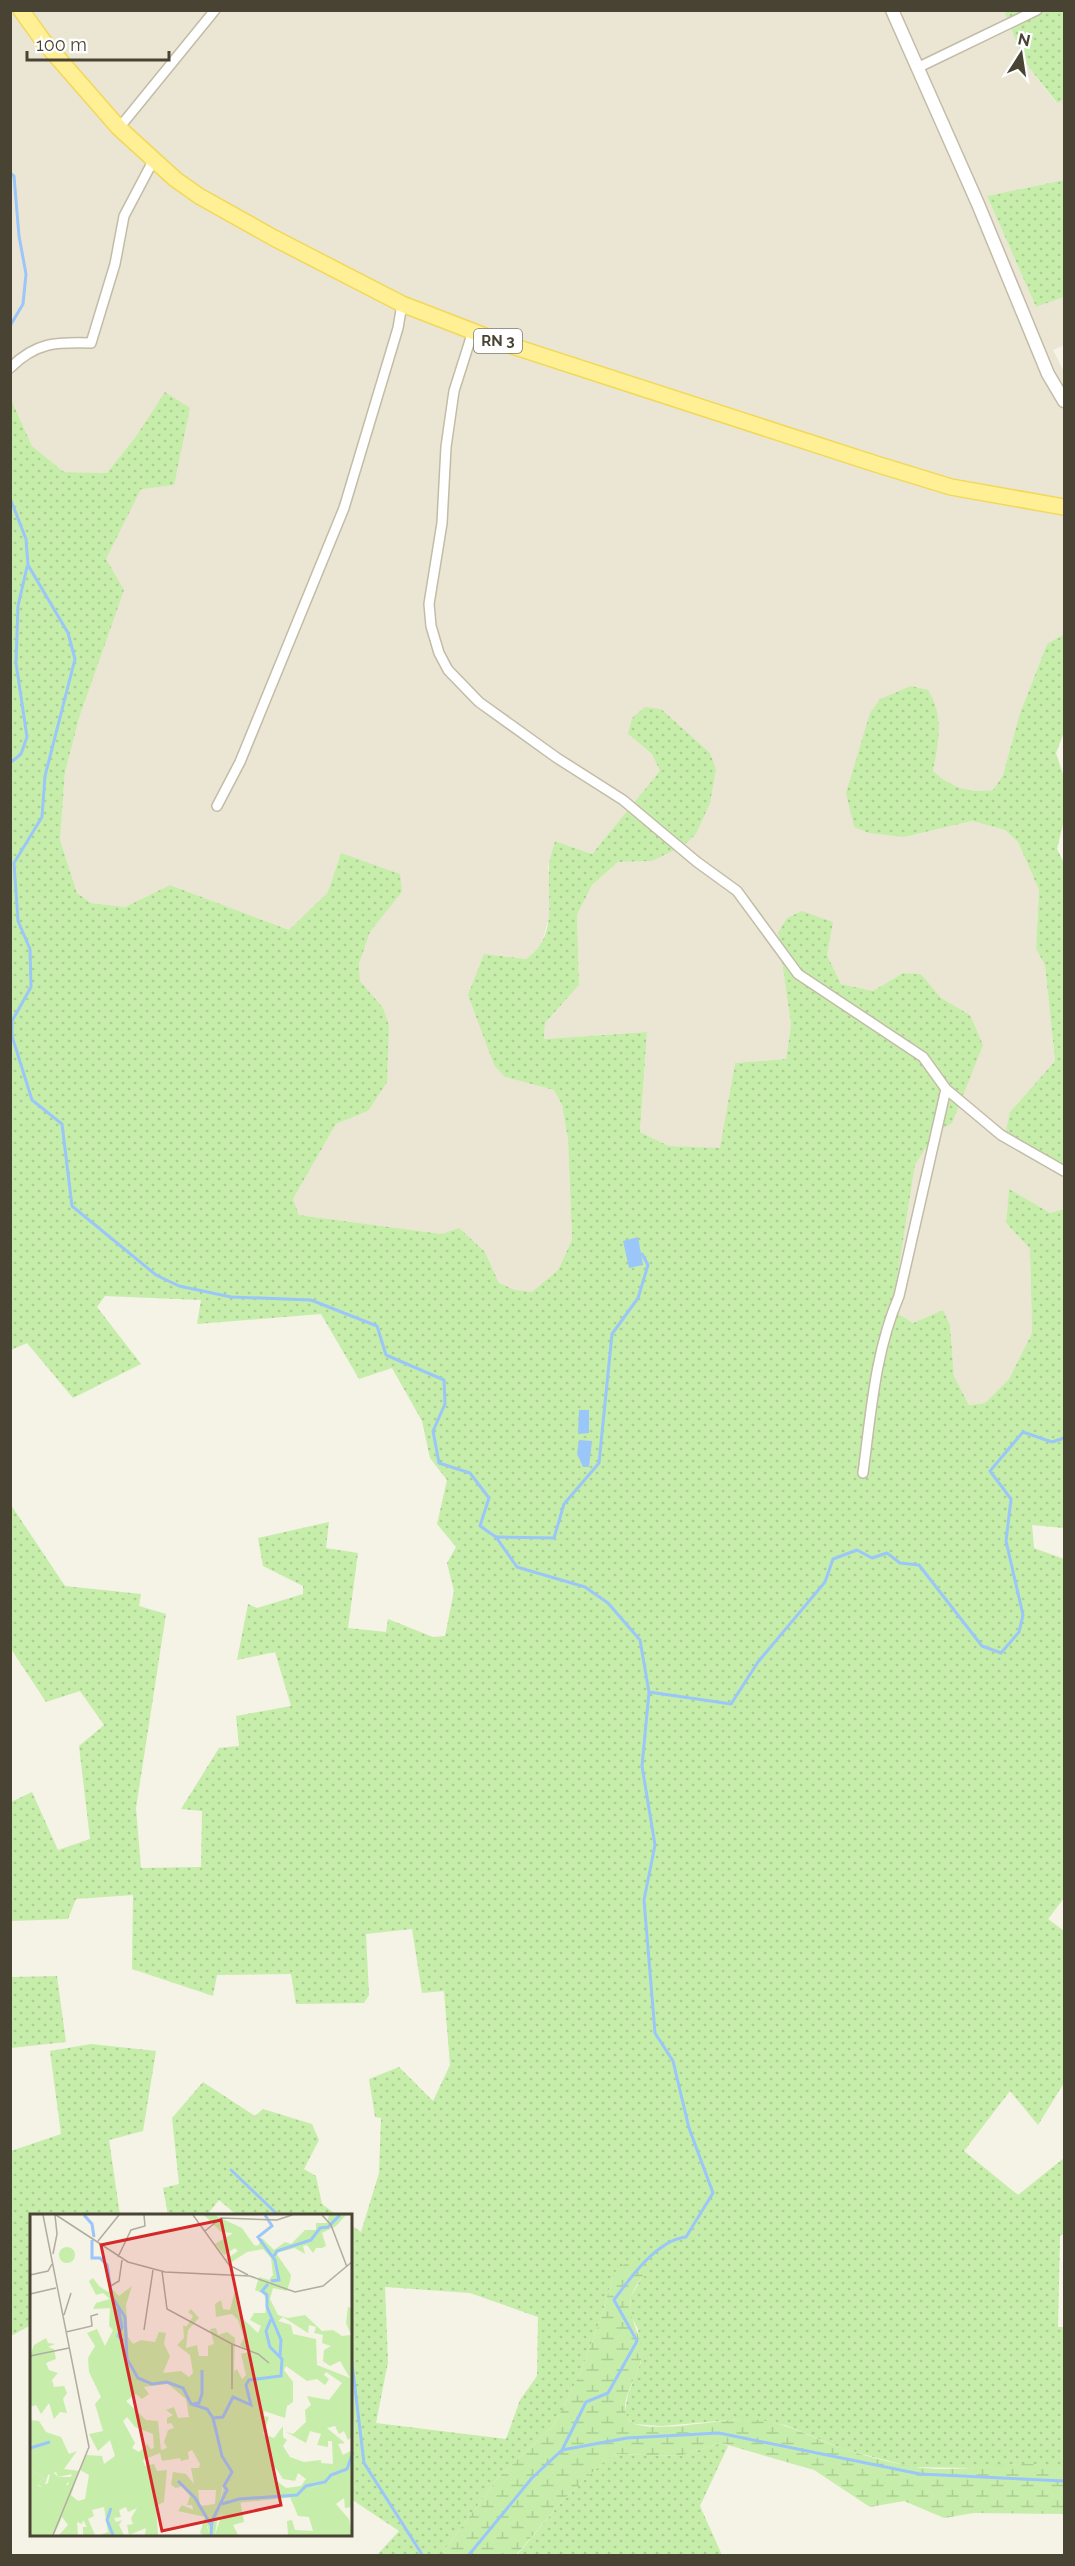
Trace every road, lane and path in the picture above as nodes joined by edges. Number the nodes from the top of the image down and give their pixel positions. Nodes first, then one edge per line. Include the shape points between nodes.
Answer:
1 (21, 10) edge
2 (215, 10) edge
3 (892, 10) edge
4 (1037, 10) edge
5 (916, 68) junction
6 (119, 129) junction
7 (153, 161) junction
8 (402, 304) junction
9 (473, 331) junction
10 (10, 368) edge
11 (1065, 401) edge
12 (1065, 507) edge
13 (216, 806) dead end
14 (946, 1089) junction
15 (1065, 1171) edge
16 (863, 1473) dead end

1 - 6 main road, RN 3
2 - 6 street
3 - 5 street
4 - 5 street
5 - 11 street via 978,204 1048,374
6 - 7 main road, RN 3
7 - 8 main road, RN 3 via 199,196
7 - 10 street via 124,216 115,264 91,343 35,349 26,352
8 - 9 main road, RN 3
8 - 13 street via 344,508 240,762
9 - 12 main road, RN 3 via 951,487
9 - 14 street via 454,391 442,523 429,604 431,626 448,670 479,702 623,800 737,891 798,974 923,1057
14 - 15 street via 1001,1135
14 - 16 street via 899,1296 876,1378

